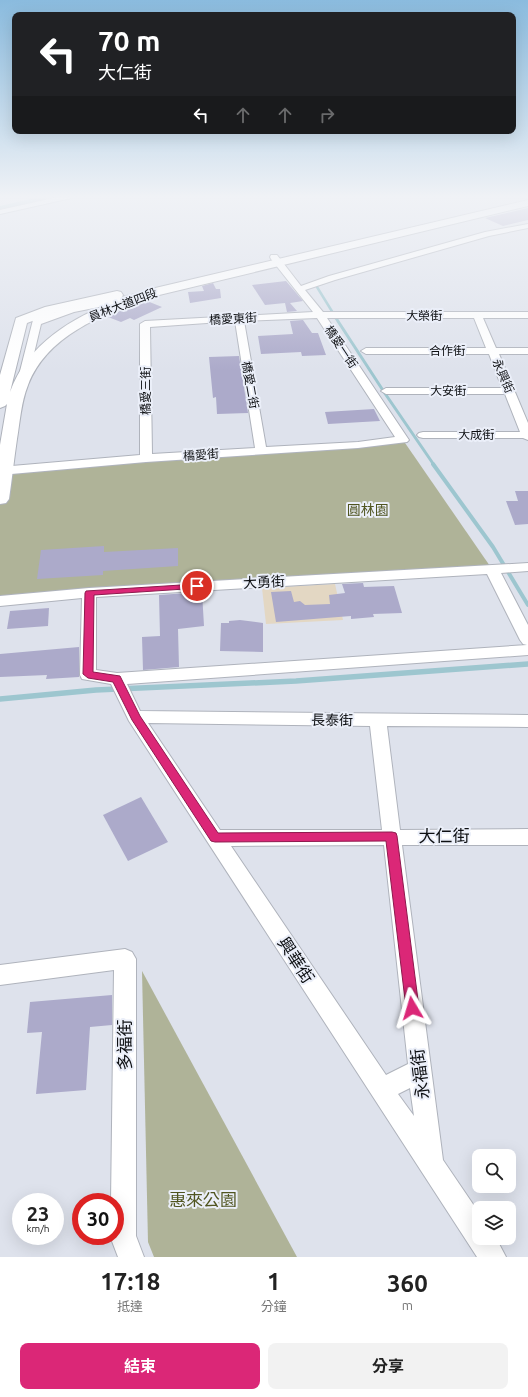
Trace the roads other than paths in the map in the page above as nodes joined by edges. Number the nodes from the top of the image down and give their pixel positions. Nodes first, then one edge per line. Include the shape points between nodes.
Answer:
1 (299, 254) edge
2 (301, 254) edge
3 (418, 254) edge
4 (277, 259) junction
5 (301, 289) junction
6 (152, 293) junction
7 (324, 315) junction
8 (528, 315) edge
9 (478, 316) junction
10 (37, 318) junction
11 (239, 318) junction
12 (145, 324) joint
13 (366, 351) dead end
14 (492, 351) junction
15 (528, 351) edge
16 (23, 380) junction
17 (386, 391) dead end
18 (509, 391) junction
19 (0, 403) edge
20 (423, 435) dead end
21 (528, 436) edge
22 (403, 440) joint
23 (261, 451) junction
24 (146, 458) junction
25 (2, 471) edge
26 (0, 499) edge
27 (521, 567) edge
28 (496, 568) junction
29 (89, 593) junction
30 (0, 601) edge
31 (528, 640) edge
32 (528, 650) edge
33 (120, 685) junction
34 (135, 717) junction
35 (378, 721) junction
36 (528, 721) edge
37 (392, 836) junction
38 (528, 837) edge
39 (215, 838) junction
40 (0, 975) edge
41 (420, 1070) junction
42 (382, 1090) junction
43 (432, 1164) junction
44 (472, 1225) edge
45 (485, 1245) edge
46 (131, 1257) edge
47 (493, 1257) edge

1 - 4 main road, 員林大道四段
2 - 4 main road, 員林大道四段
3 - 5 street
4 - 5 street, 橋愛一街
4 - 6 main road, 員林大道四段
4 - 10 main road, 員林大道四段
5 - 7 street, 橋愛一街
6 - 10 street
6 - 16 main road, 員林大道四段 via 102,311 78,323 40,354
7 - 9 street, 大榮街
7 - 11 street, 橋愛東街
7 - 22 street, 橋愛一街
8 - 9 street, 大榮街
9 - 14 street, 永興街
10 - 16 street
10 - 19 main road, 員林大道四段 via 21,321
11 - 12 street, 橋愛東街
11 - 23 street, 橋愛二街
12 - 24 street, 橋愛三街
13 - 14 street, 合作街
14 - 15 street, 合作街
14 - 18 street, 永興街
16 - 25 main road, 員林大道四段 via 13,410
17 - 18 street, 大安街
18 - 21 street, 永興街
20 - 21 street, 大成街
22 - 23 street, 橋愛街
23 - 24 street, 橋愛街
24 - 25 street, 橋愛街
25 - 26 main road, 員林大道四段
27 - 28 street, 大勇街
28 - 29 street, 大勇街
28 - 31 street
29 - 30 street, 大勇街
29 - 33 street via 88,674
32 - 33 street
33 - 34 street, 興華街
34 - 35 street, 長泰街
34 - 39 street, 興華街
35 - 36 street, 長泰街
35 - 37 street, 永福街
37 - 38 street, 大仁街
37 - 39 street, 大仁街
37 - 41 street, 永福街
39 - 42 street, 興華街
40 - 46 street, 多福街 via 126,959 123,1236
41 - 42 street
41 - 43 street, 永福街
42 - 43 street, 興華街
43 - 44 street, 興華街
45 - 47 street, 興華街

